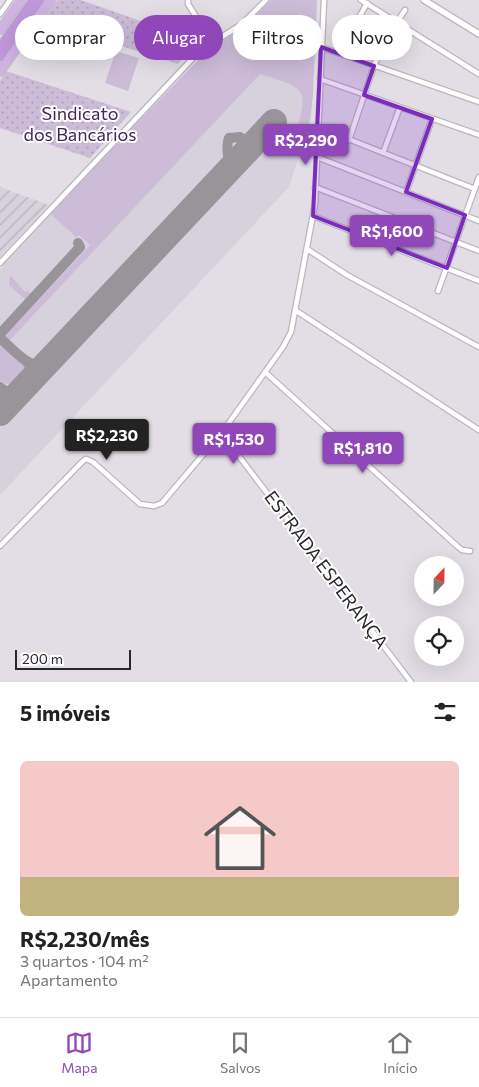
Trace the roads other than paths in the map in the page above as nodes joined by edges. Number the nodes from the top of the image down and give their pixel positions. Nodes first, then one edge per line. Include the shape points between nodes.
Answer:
1 (10, 0) edge
2 (21, 0) edge
3 (29, 0) edge
4 (33, 0) edge
5 (40, 0) edge
6 (52, 0) edge
7 (188, 0) edge
8 (266, 0) edge
9 (324, 0) edge
10 (361, 0) edge
11 (424, 0) edge
12 (367, 3) junction
13 (405, 10) dead end
14 (24, 13) junction
15 (0, 14) edge
16 (195, 15) edge
17 (360, 15) edge
18 (385, 15) edge
19 (401, 15) edge
20 (0, 30) edge
21 (322, 31) edge
22 (412, 32) edge
23 (479, 34) edge
24 (223, 36) edge
25 (0, 47) edge
26 (0, 57) edge
27 (191, 60) edge
28 (321, 60) edge
29 (359, 60) edge
30 (376, 60) edge
31 (374, 66) junction
32 (0, 72) edge
33 (479, 74) edge
34 (320, 79) junction
35 (364, 95) junction
36 (479, 102) edge
37 (400, 107) junction
38 (432, 119) junction
39 (318, 127) junction
40 (479, 135) edge
41 (349, 140) junction
42 (383, 153) junction
43 (316, 157) junction
44 (416, 166) junction
45 (479, 177) edge
46 (315, 187) junction
47 (475, 188) junction
48 (406, 192) junction
49 (465, 215) junction
50 (313, 216) junction
51 (479, 221) edge
52 (456, 242) junction
53 (307, 249) junction
54 (479, 251) edge
55 (0, 263) edge
56 (447, 268) junction
57 (479, 281) edge
58 (438, 291) dead end
59 (295, 310) junction
60 (479, 346) edge
61 (265, 372) junction
62 (479, 430) edge
63 (223, 431) junction
64 (0, 546) edge
65 (470, 551) dead end
66 (411, 682) edge

1 - 15 street
2 - 20 main road
3 - 14 highway
4 - 14 highway
5 - 26 highway
6 - 32 main road
7 - 16 street
8 - 24 street via 242,24
9 - 21 street
10 - 12 street
11 - 23 street
12 - 17 street
12 - 18 street
13 - 19 street
14 - 25 highway
22 - 33 street
27 - 55 street
28 - 34 street
29 - 31 street
30 - 31 street
31 - 35 street
31 - 36 street
34 - 35 street
34 - 39 street
35 - 37 street
35 - 41 street
37 - 38 street
37 - 42 street
38 - 40 street
38 - 44 street
39 - 41 street
39 - 43 street
41 - 42 street
42 - 44 street
43 - 46 street
43 - 48 street
44 - 47 street
44 - 48 street
45 - 47 street
46 - 50 street
46 - 52 street
47 - 49 street
48 - 49 street
49 - 51 street
49 - 52 street
50 - 53 street
50 - 56 street
52 - 54 street
52 - 56 street
53 - 59 street
53 - 60 street
56 - 57 street
56 - 58 street
59 - 61 street via 291,332
59 - 62 street
61 - 63 street
61 - 65 street via 457,546
63 - 64 street via 162,503 154,506 140,504 86,459
63 - 66 street, ESTRADA ESPERANÇA

